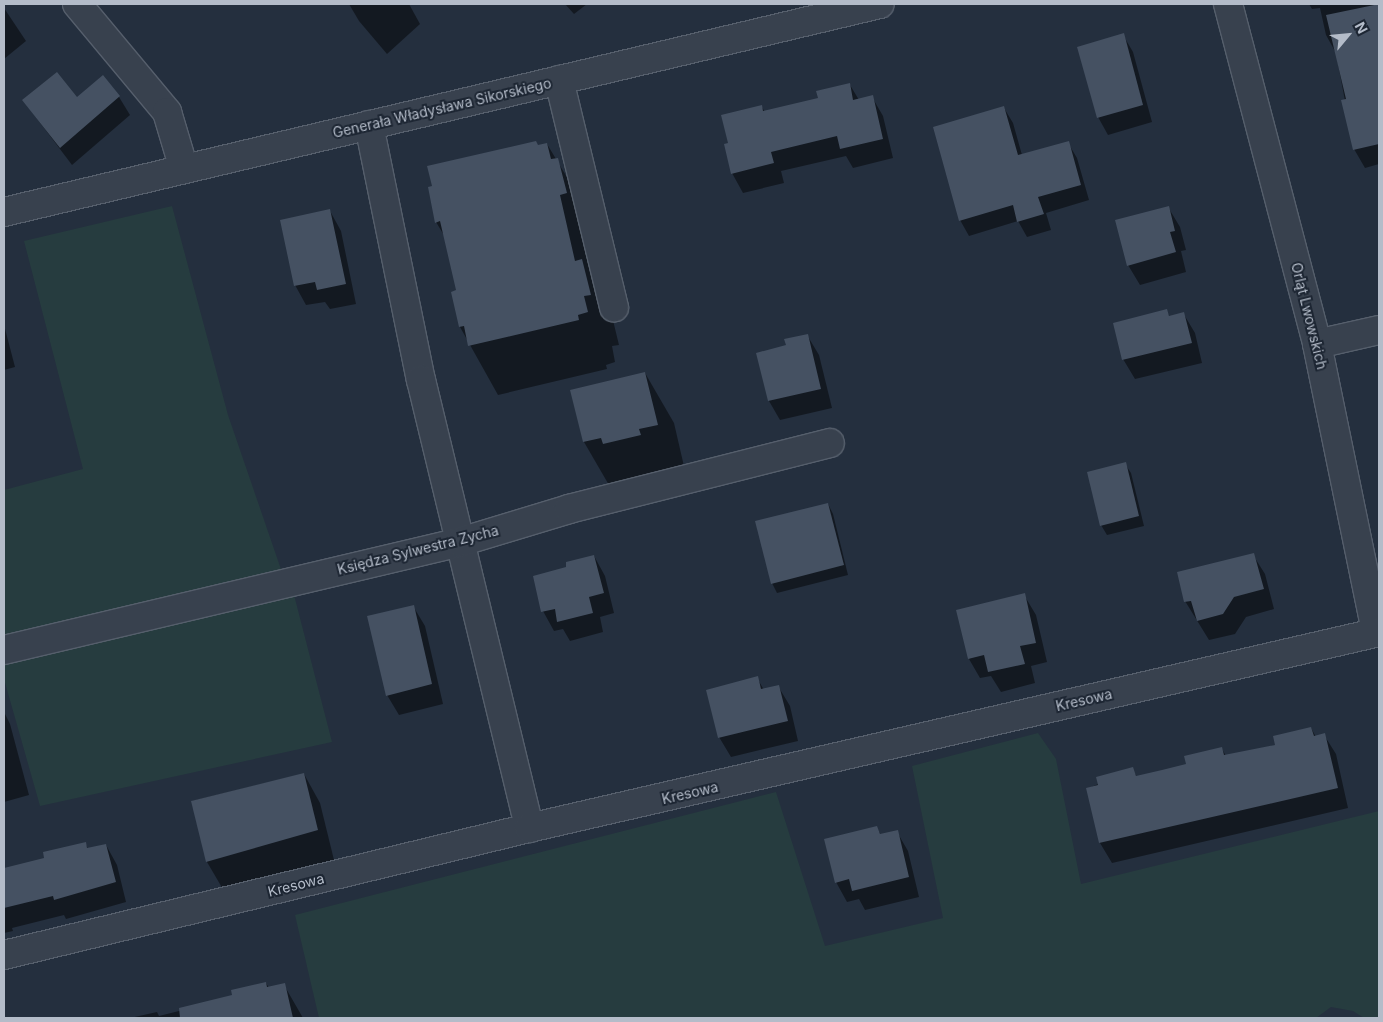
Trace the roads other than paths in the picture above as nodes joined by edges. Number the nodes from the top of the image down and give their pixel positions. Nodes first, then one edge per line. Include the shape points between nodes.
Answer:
1 (77, 4) edge
2 (880, 4) edge
3 (1228, 4) edge
4 (559, 80) junction
5 (369, 125) junction
6 (184, 169) junction
7 (4, 212) edge
8 (614, 307) dead end
9 (1379, 330) edge
10 (1318, 344) junction
11 (830, 443) dead end
12 (460, 542) junction
13 (1378, 632) edge
14 (4, 650) edge
15 (529, 828) junction
16 (4, 955) edge

1 - 6 street via 167,112
2 - 4 street, Generała Władysława Sikorskiego
3 - 10 street, Orląt Lwowskich
4 - 5 street, Generała Władysława Sikorskiego
4 - 8 street
5 - 6 street, Generała Władysława Sikorskiego
5 - 12 street via 421,380
6 - 7 street, Generała Władysława Sikorskiego
9 - 10 street
10 - 13 street, Orląt Lwowskich
11 - 12 street, Księdza Sylwestra Zycha via 569,509
12 - 14 street, Księdza Sylwestra Zycha
12 - 15 street
13 - 15 street, Kresowa
15 - 16 street, Kresowa

